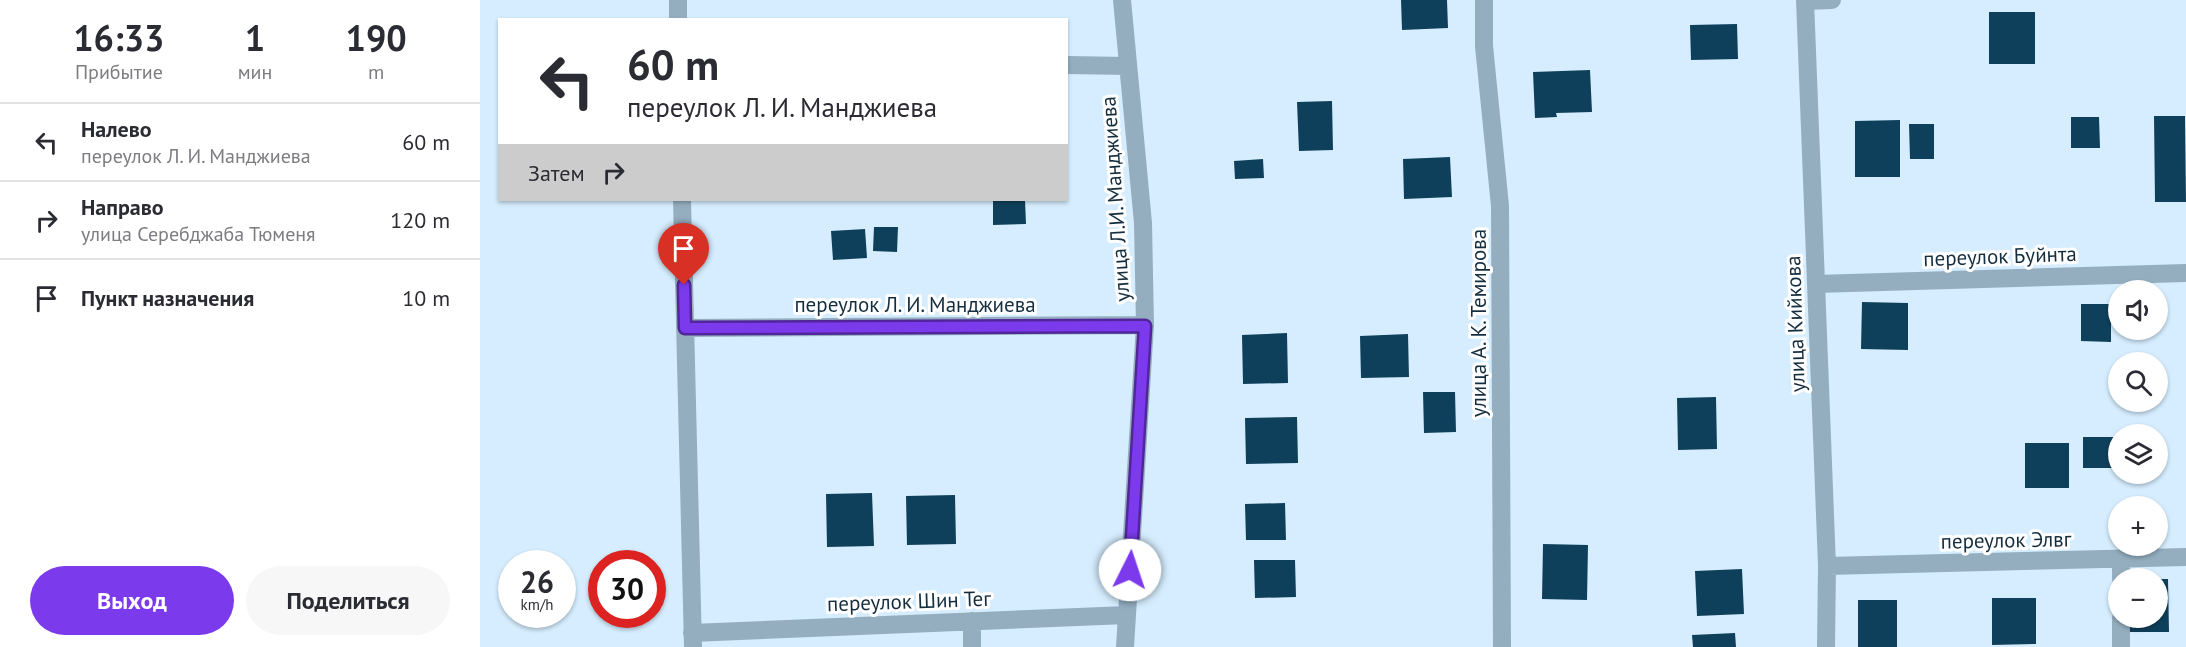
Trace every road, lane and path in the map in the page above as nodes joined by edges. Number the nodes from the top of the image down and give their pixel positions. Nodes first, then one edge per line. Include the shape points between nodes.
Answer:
1 (678, 0) edge
2 (1122, 0) edge
3 (1484, 0) edge
4 (1832, 0) edge
5 (1804, 1) edge
6 (678, 18) edge
7 (1068, 64) edge
8 (1128, 66) junction
9 (682, 201) edge
10 (2186, 273) edge
11 (1816, 285) junction
12 (1145, 326) junction
13 (685, 328) junction
14 (2186, 557) edge
15 (2121, 560) junction
16 (1827, 566) junction
17 (2121, 568) edge
18 (1127, 615) junction
19 (972, 621) junction
20 (2121, 628) edge
21 (693, 640) edge
22 (972, 647) edge
23 (1125, 647) edge
24 (1502, 647) edge
25 (1826, 647) edge
26 (2121, 647) edge

1 - 6 street
2 - 8 street, улица Л.И. Манджиева
3 - 24 street, улица А. К. Темирова via 1484,46 1500,206
4 - 5 street
5 - 11 street, улица Кийкова
7 - 8 street
8 - 12 street, улица Л.И. Манджиева via 1143,223
9 - 13 street
10 - 11 street, переулок Буйнта
11 - 16 street, улица Кийкова
12 - 13 street, переулок Л. И. Манджиева
12 - 18 street, улица Л.И. Манджиева
13 - 21 street
14 - 15 street, переулок Элвг
15 - 16 street, переулок Элвг
15 - 17 street
16 - 25 street, улица Кийкова
18 - 19 street, переулок Шин Тег
18 - 23 street, улица Л.И. Манджиева
19 - 21 street, переулок Шин Тег
19 - 22 street
20 - 26 street

